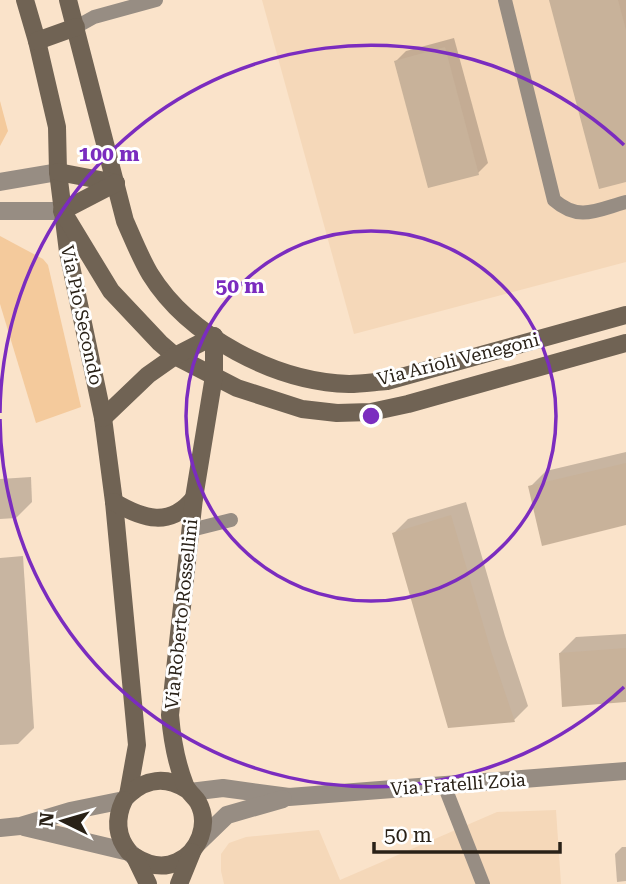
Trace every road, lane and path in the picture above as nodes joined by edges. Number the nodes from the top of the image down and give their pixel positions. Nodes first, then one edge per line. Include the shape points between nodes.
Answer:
1 (25, 0) edge
2 (68, 0) edge
3 (156, 0) edge
4 (505, 0) edge
5 (76, 27) junction
6 (37, 41) junction
7 (58, 172) junction
8 (0, 182) edge
9 (116, 183) junction
10 (626, 202) edge
11 (0, 211) edge
12 (62, 211) junction
13 (626, 315) edge
14 (214, 336) junction
15 (626, 343) edge
16 (175, 356) junction
17 (215, 376) junction
18 (103, 418) junction
19 (194, 498) junction
20 (114, 502) junction
21 (231, 520) dead end
22 (191, 530) junction
23 (626, 771) edge
24 (444, 785) junction
25 (188, 790) junction
26 (289, 797) junction
27 (126, 798) junction
28 (20, 826) junction
29 (0, 828) edge
30 (195, 847) junction
31 (132, 855) junction
32 (148, 884) edge
33 (179, 884) edge
34 (483, 884) edge

1 - 6 main road, Via Pio Secondo
2 - 5 main road
3 - 5 lane via 94,17
4 - 10 lane via 554,200 566,210 583,214
5 - 6 main road
5 - 9 main road
6 - 7 main road, Via Pio Secondo via 57,127
7 - 8 street
7 - 9 main road
7 - 12 main road, Via Pio Secondo
9 - 12 main road
9 - 14 main road via 125,221 151,276 189,318
11 - 12 street
12 - 16 main road, Via Pio Secondo via 111,291
12 - 18 main road, Via Pio Secondo
13 - 14 main road, Via Arioli Venegoni via 387,381 350,384 265,366
14 - 16 main road
14 - 17 main road, Via Roberto Rossellini
15 - 17 main road, Via Arioli Venegoni via 371,412 302,409 262,398
16 - 17 main road, Via Pio Secondo
16 - 18 main road
17 - 19 main road, Via Roberto Rossellini
18 - 20 main road
19 - 20 main road via 170,516 152,519
19 - 22 main road, Via Roberto Rossellini
20 - 27 main road via 137,746
21 - 22 lane
22 - 25 main road, Via Roberto Rossellini via 170,715 172,744
23 - 24 street, Via Fratelli Zoia
24 - 26 street, Via Fratelli Zoia
24 - 34 lane
25 - 26 street, Via Fratelli Zoia via 223,788
25 - 27 main road, Via Fratelli Zoia via 159,780 143,784
25 - 30 main road, Via Roberto Rossellini via 202,815
26 - 30 street, Via Fratelli Zoia via 228,815
27 - 28 street, Via Fratelli Zoia
27 - 31 main road via 118,827
28 - 29 street, Via Fratelli Zoia
28 - 31 street, Via Fratelli Zoia
30 - 31 main road, Via Fratelli Zoia via 181,860 166,865 150,864
30 - 33 main road, Via Roberto Rossellini
31 - 32 main road

